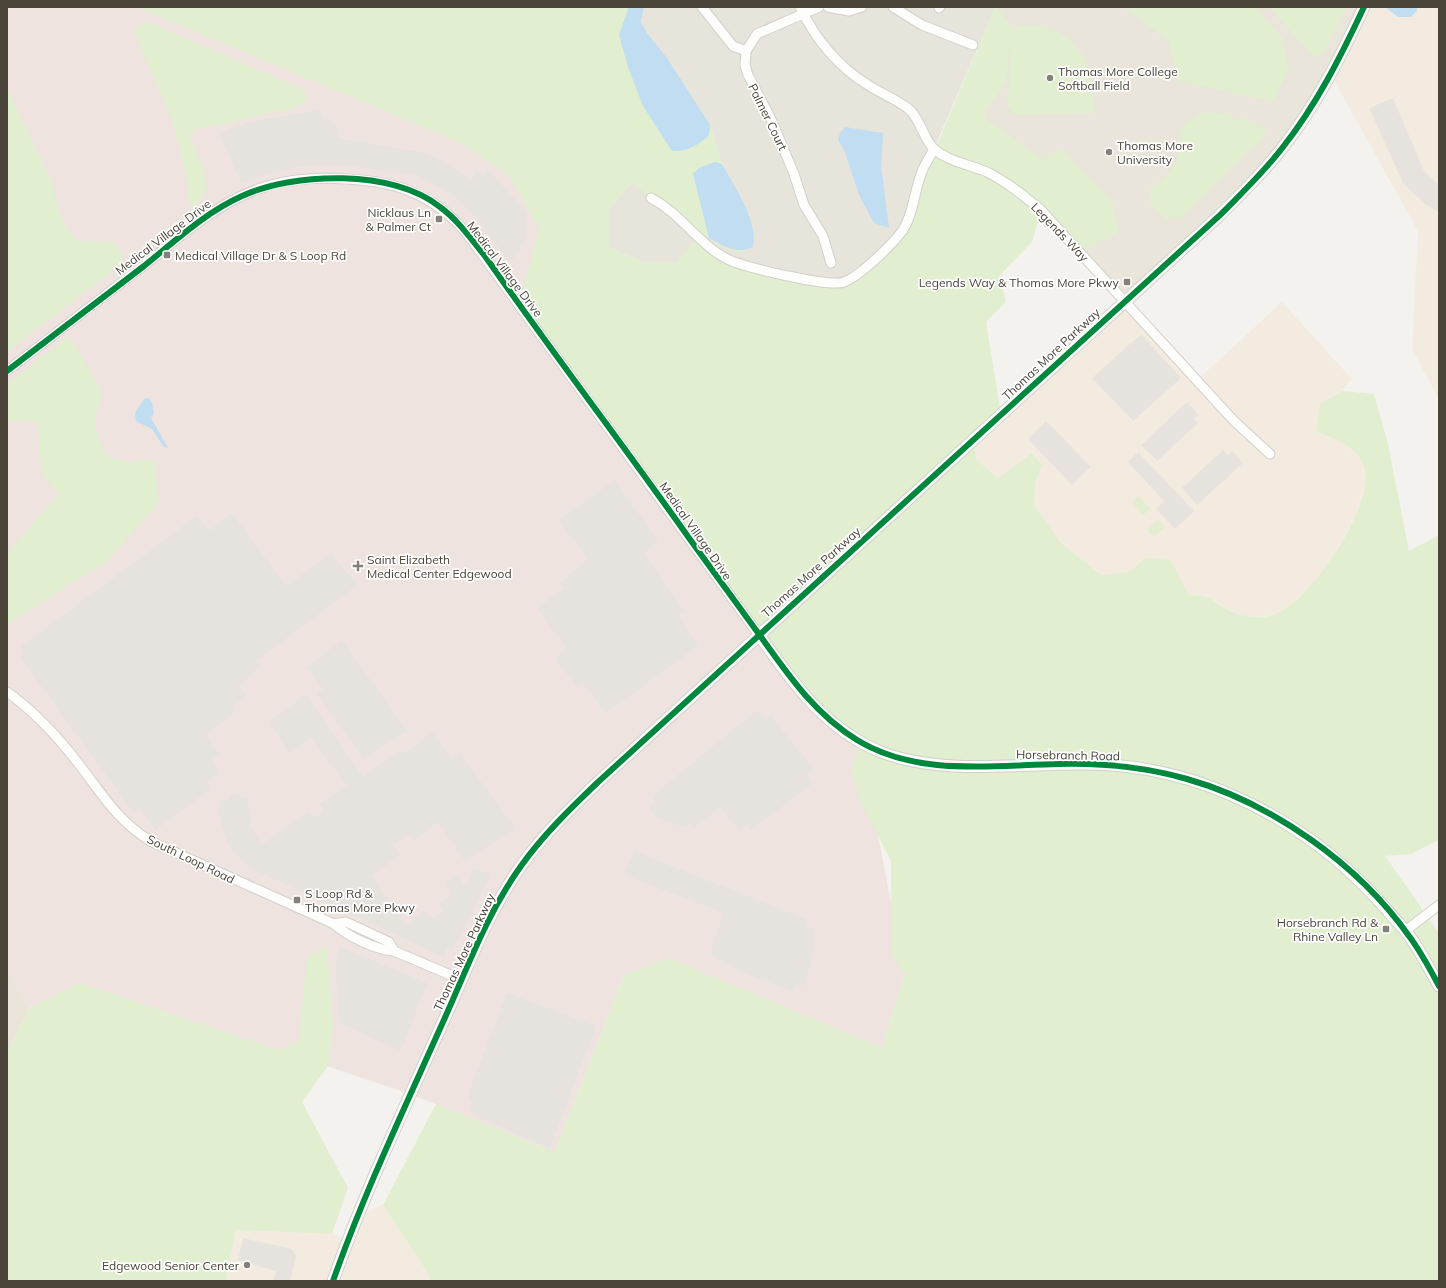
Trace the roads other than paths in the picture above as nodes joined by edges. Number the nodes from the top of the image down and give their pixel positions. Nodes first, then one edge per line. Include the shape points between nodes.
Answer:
1 (702, 7) edge
2 (820, 7) edge
3 (828, 7) edge
4 (862, 7) edge
5 (893, 7) edge
6 (1364, 7) edge
7 (802, 11) edge
8 (973, 45) dead end
9 (746, 51) junction
10 (934, 149) junction
11 (651, 198) dead end
12 (831, 263) dead end
13 (1125, 301) junction
14 (7, 371) edge
15 (1270, 454) dead end
16 (759, 635) junction
17 (7, 692) edge
18 (1439, 905) edge
19 (1405, 930) junction
20 (462, 980) junction
21 (1439, 986) edge
22 (333, 1281) edge

1 - 9 street via 732,46
2 - 7 street
3 - 4 street via 849,11
5 - 8 street via 922,25
6 - 13 street, Thomas More Parkway via 1327,81 1283,147 1219,216
7 - 9 street via 763,31 750,43
7 - 10 street via 825,48 846,71 911,111
9 - 12 street, Palmer Court via 745,65 748,75 771,119 804,204 822,236
10 - 11 street via 923,167 910,214 900,235 865,268 840,283 807,279 728,259 713,250 677,215
10 - 13 street, Legends Way via 988,173 1016,189 1041,210
13 - 15 street, Legends Way via 1230,416
13 - 16 street, Thomas More Parkway
14 - 16 street, Medical Village Drive via 192,228 241,196 276,184 314,178 366,180 404,189 440,206 468,235
16 - 19 street, Horsebranch Road via 802,693 822,714 860,742 881,752 904,759 948,766 1094,764 1157,771 1188,779 1240,799 1290,826 1325,850 1368,888
16 - 20 street, Thomas More Parkway via 597,783 535,848 508,886
17 - 20 street, South Loop Road via 59,739 115,812 136,831 172,852 334,924 342,931
18 - 19 street
19 - 21 street, Horsebranch Road
20 - 22 street, Thomas More Parkway via 410,1094

